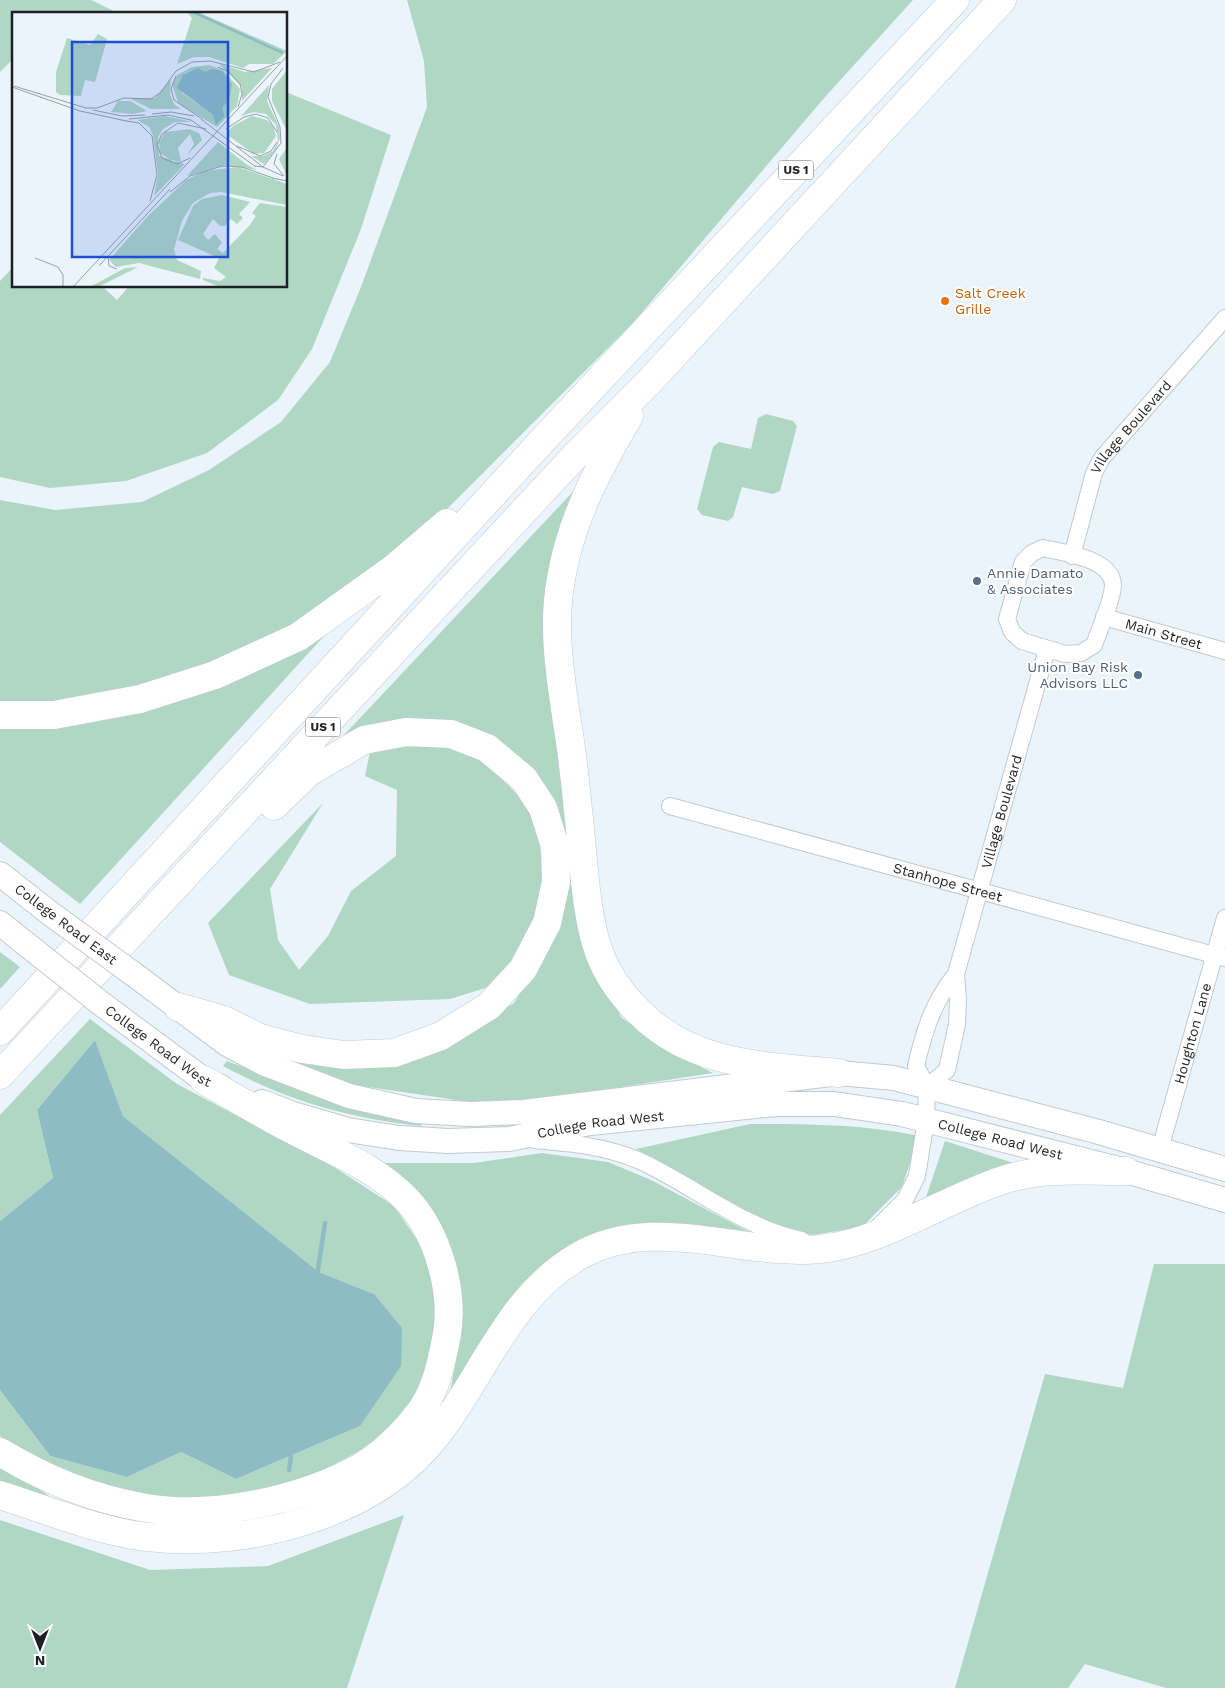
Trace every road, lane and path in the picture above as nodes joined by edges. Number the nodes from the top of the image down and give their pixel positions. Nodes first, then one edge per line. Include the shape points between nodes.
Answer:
1 (1002, 0) edge
2 (947, 5) edge
3 (1225, 318) edge
4 (649, 382) junction
5 (541, 442) junction
6 (1072, 556) junction
7 (1104, 617) junction
8 (1047, 649) junction
9 (1225, 651) edge
10 (0, 716) edge
11 (670, 806) dead end
12 (189, 871) junction
13 (0, 874) edge
14 (980, 889) junction
15 (1225, 918) edge
16 (0, 923) edge
17 (1220, 956) edge
18 (132, 973) joint
19 (956, 974) junction
20 (178, 1007) junction
21 (10, 1015) edge
22 (0, 1031) edge
23 (839, 1074) junction
24 (0, 1075) edge
25 (204, 1080) junction
26 (928, 1087) junction
27 (926, 1120) junction
28 (509, 1138) junction
29 (1160, 1149) junction
30 (1225, 1169) edge
31 (1126, 1171) junction
32 (1225, 1200) edge
33 (862, 1240) junction
34 (0, 1452) edge
35 (0, 1495) edge

1 - 4 highway, US 1
2 - 5 highway, US 1
3 - 6 street, Village Boulevard via 1102,458 1094,473
4 - 12 highway, US 1 via 574,457
4 - 23 highway via 596,472 573,525 560,581 557,648 590,915 598,951 615,984 638,1012 668,1036 698,1052 759,1065
5 - 10 highway via 393,569 298,637 215,675 140,699 54,714
5 - 21 highway, US 1
6 - 7 street via 1091,560 1109,573 1113,586
6 - 8 street via 1042,548 1032,553 1023,562 1007,619 1012,632 1022,641
7 - 8 street via 1094,645 1081,653 1065,654
7 - 9 street, Main Street
8 - 14 street, Village Boulevard
11 - 14 street, Stanhope Street
12 - 20 highway via 263,817 309,772 364,740 406,732 451,734 487,748 524,779 543,808 555,846 556,882 547,923 523,969 488,1006 441,1036 394,1053 344,1055 302,1049 260,1038 224,1020
12 - 24 highway, US 1
13 - 18 street, College Road East, bridge
14 - 17 street, Stanhope Street
14 - 19 street, Village Boulevard
15 - 17 street, Houghton Lane
16 - 25 street, College Road West, bridge
17 - 29 street, Houghton Lane
18 - 20 street, College Road West
19 - 26 street, Village Boulevard via 957,1024 947,1070
19 - 26 street, Village Boulevard via 941,992 920,1048 916,1066
20 - 23 street, College Road West via 227,1044 263,1064 350,1096 416,1111 524,1112
21 - 22 highway, US 1
23 - 26 street, College Road West via 894,1078
25 - 28 street, College Road West via 293,1114 348,1130 438,1141
25 - 34 highway via 369,1169 408,1200 428,1231 445,1273 449,1317 441,1368 423,1408 394,1442 355,1470 312,1489 256,1505 208,1511 149,1508 94,1497 40,1476
26 - 27 street
26 - 29 street, College Road West
27 - 28 street, College Road West via 834,1104 776,1104 590,1123
27 - 31 street, College Road West
27 - 33 street via 917,1176 905,1200
28 - 33 street via 609,1149 639,1161 787,1237 824,1242
29 - 30 street, College Road West
31 - 32 street, College Road West
31 - 33 highway via 1031,1173 1003,1180
33 - 35 highway via 822,1248 779,1248 669,1236 638,1237 608,1243 579,1256 552,1274 531,1295 511,1320 437,1435 412,1462 371,1492 325,1514 282,1527 240,1536 190,1539 146,1536 100,1527

